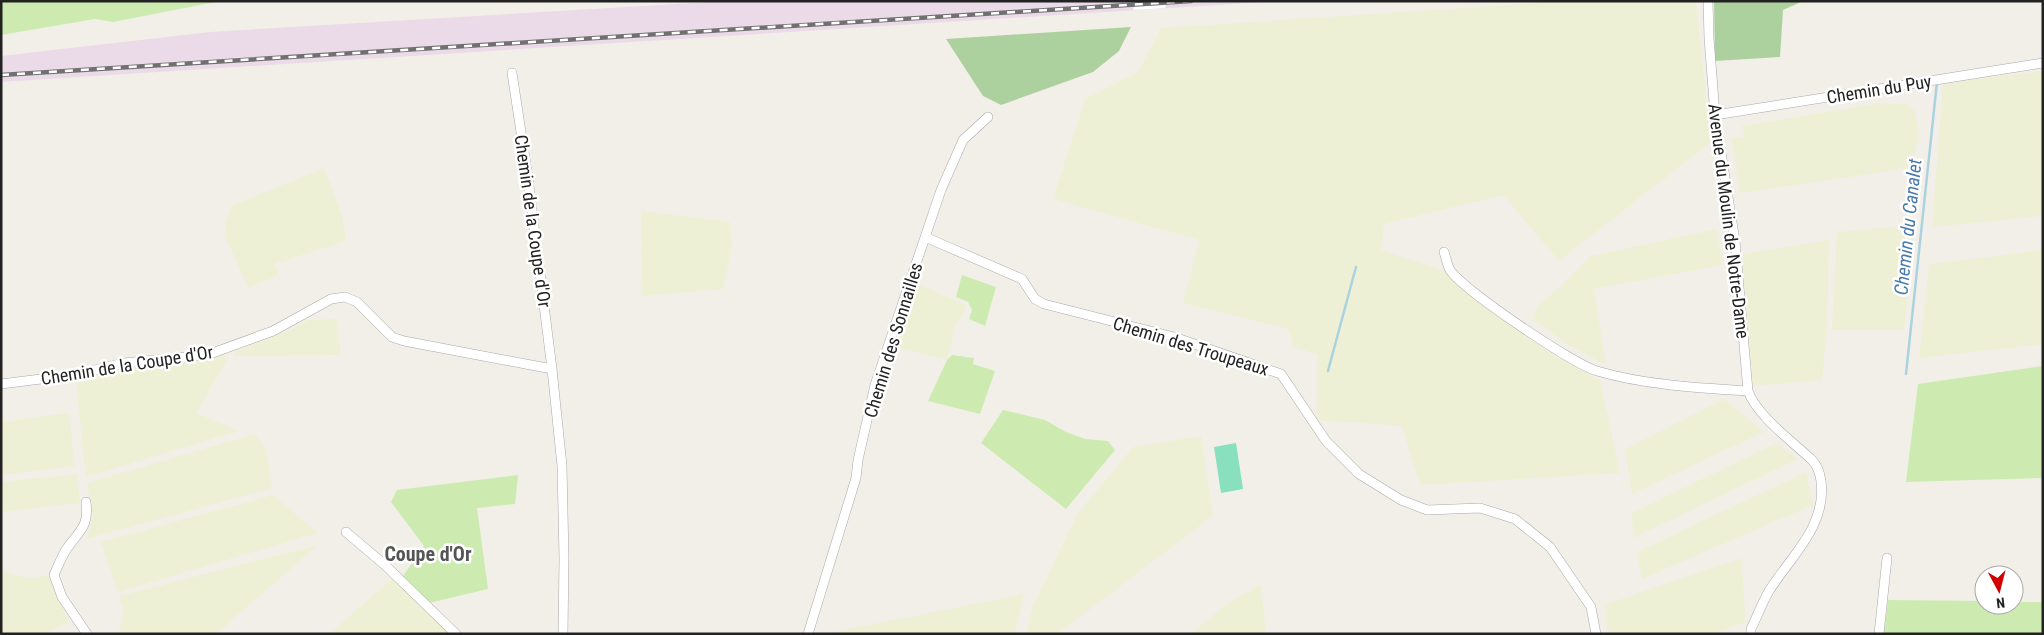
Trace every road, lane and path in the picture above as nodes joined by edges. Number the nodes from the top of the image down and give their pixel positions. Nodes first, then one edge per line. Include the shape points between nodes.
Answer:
1 (1708, 1) edge
2 (2043, 63) edge
3 (512, 73) dead end
4 (1715, 115) junction
5 (988, 117) dead end
6 (925, 238) junction
7 (1444, 252) dead end
8 (552, 369) junction
9 (1, 384) edge
10 (1748, 391) junction
11 (86, 502) dead end
12 (346, 532) dead end
13 (1887, 558) dead end
14 (88, 634) edge
15 (456, 634) edge
16 (563, 634) edge
17 (808, 634) edge
18 (1596, 634) edge
19 (1752, 634) edge
20 (1879, 634) edge

1 - 4 street, Avenue du Moulin de Notre-Dame
2 - 4 street, Chemin du Puy
3 - 8 street, Chemin de la Coupe d'Or
4 - 10 street, Avenue du Moulin de Notre-Dame via 1735,241
5 - 6 street, Chemin des Sonnailles via 958,150
6 - 17 street, Chemin des Sonnailles via 875,385 856,478
6 - 18 street, Chemin des Troupeaux via 1022,279 1035,300 1044,304 1174,338 1281,374 1326,441 1358,474 1401,500 1427,510 1480,508 1515,519 1550,547 1591,607
7 - 10 street via 1450,269 1464,286 1549,344 1596,371 1644,381
8 - 9 street, Chemin de la Coupe d'Or via 404,341 392,336 356,302 345,297 331,299 273,331 207,356 124,363 73,375
8 - 16 street, Chemin de la Coupe d'Or via 562,466
10 - 19 street, Avenue du Moulin de Notre-Dame via 1757,407 1815,463 1822,488 1817,522 1768,593 1751,629
11 - 14 street via 85,525 67,548 54,575 62,597
12 - 15 street
13 - 20 street

